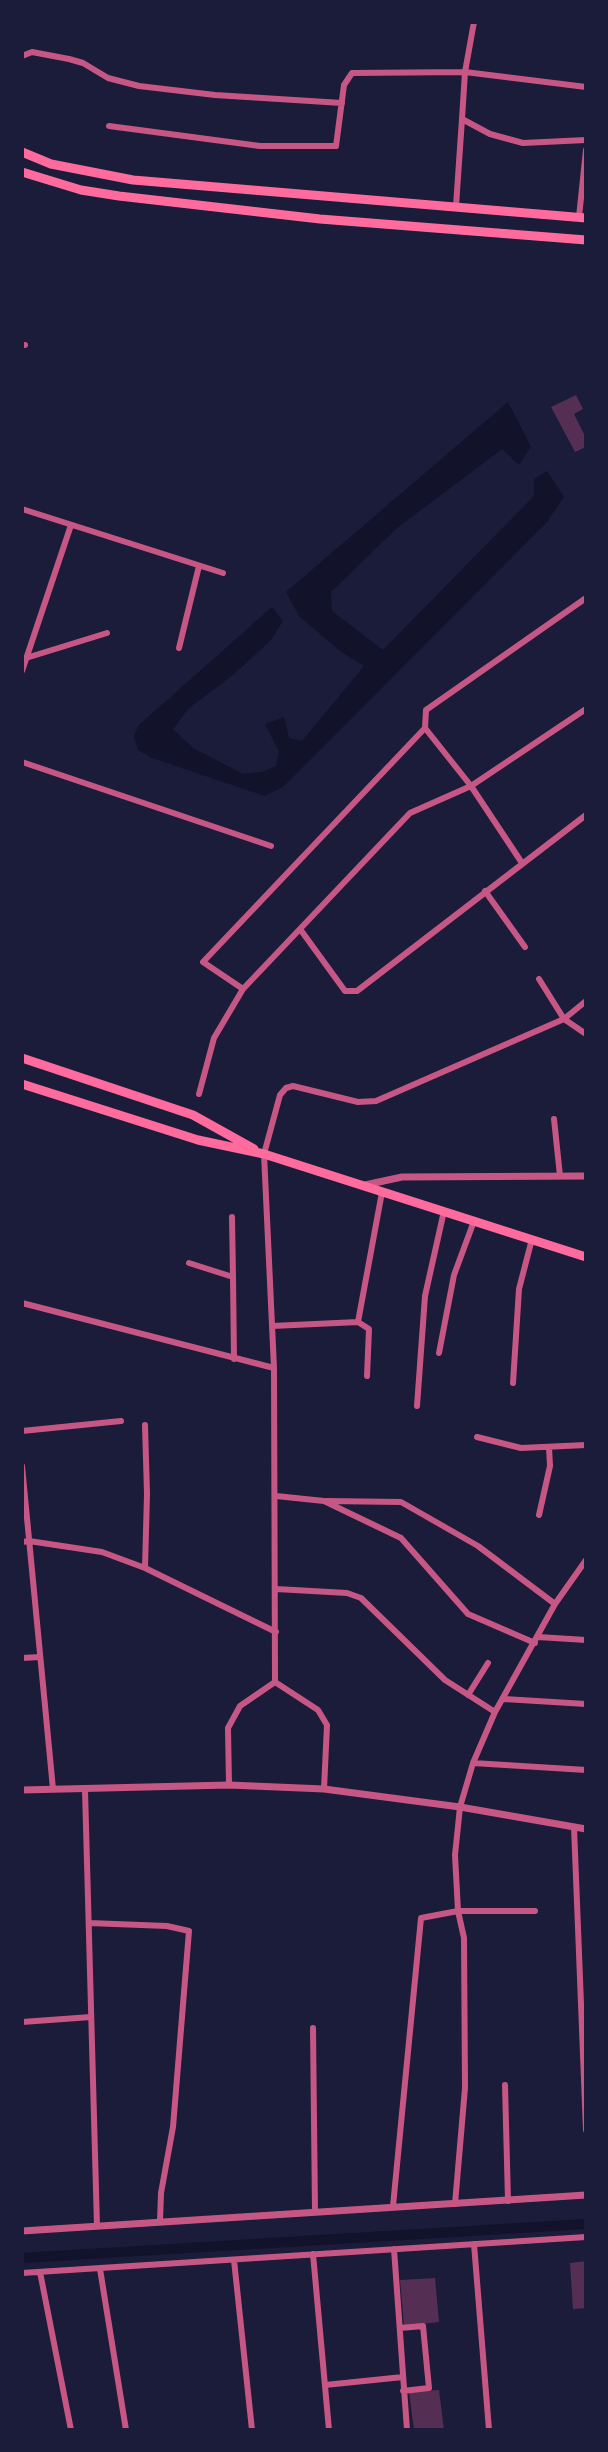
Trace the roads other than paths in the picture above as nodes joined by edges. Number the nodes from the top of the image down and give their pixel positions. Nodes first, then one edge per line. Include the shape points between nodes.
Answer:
1 (474, 22) edge
2 (22, 56) edge
3 (465, 72) junction
4 (586, 87) edge
5 (342, 103) junction
6 (462, 119) junction
7 (109, 126) dead end
8 (586, 140) edge
9 (586, 150) edge
10 (22, 152) edge
11 (22, 172) edge
12 (322, 198) junction
13 (456, 206) junction
14 (582, 218) edge
15 (320, 219) junction
16 (586, 240) edge
17 (22, 509) edge
18 (71, 525) junction
19 (199, 566) junction
20 (223, 573) dead end
21 (586, 598) edge
22 (107, 633) dead end
23 (179, 648) dead end
24 (26, 658) junction
25 (22, 671) edge
26 (586, 709) edge
27 (425, 728) junction
28 (22, 762) edge
29 (471, 786) junction
30 (586, 815) edge
31 (271, 846) dead end
32 (522, 863) junction
33 (485, 891) junction
34 (300, 929) junction
35 (525, 947) dead end
36 (539, 979) dead end
37 (243, 989) junction
38 (586, 1001) edge
39 (564, 1019) junction
40 (586, 1034) edge
41 (22, 1058) edge
42 (22, 1084) edge
43 (199, 1094) dead end
44 (554, 1119) dead end
45 (204, 1120) junction
46 (198, 1140) junction
47 (264, 1154) junction
48 (560, 1176) junction
49 (586, 1176) edge
50 (363, 1186) junction
51 (382, 1192) junction
52 (444, 1211) junction
53 (232, 1217) dead end
54 (474, 1221) junction
55 (532, 1239) junction
56 (586, 1257) edge
57 (189, 1263) dead end
58 (233, 1277) junction
59 (22, 1303) edge
60 (358, 1322) junction
61 (272, 1326) junction
62 (439, 1353) dead end
63 (234, 1359) junction
64 (274, 1368) junction
65 (367, 1376) dead end
66 (513, 1383) dead end
67 (417, 1406) dead end
68 (121, 1421) dead end
69 (145, 1425) dead end
70 (22, 1431) edge
71 (477, 1437) dead end
72 (586, 1445) edge
73 (549, 1447) junction
74 (22, 1466) edge
75 (276, 1496) junction
76 (324, 1501) junction
77 (539, 1515) dead end
78 (26, 1541) edge
79 (586, 1560) edge
80 (145, 1568) junction
81 (578, 1571) junction
82 (586, 1576) edge
83 (276, 1589) junction
84 (555, 1604) junction
85 (276, 1632) junction
86 (536, 1640) junction
87 (586, 1640) edge
88 (40, 1657) junction
89 (22, 1658) edge
90 (488, 1663) dead end
91 (275, 1682) junction
92 (468, 1695) junction
93 (504, 1699) junction
94 (586, 1704) edge
95 (495, 1712) junction
96 (473, 1763) junction
97 (586, 1770) edge
98 (229, 1785) junction
99 (53, 1789) junction
100 (324, 1789) junction
101 (22, 1790) edge
102 (85, 1790) junction
103 (460, 1807) junction
104 (574, 1827) junction
105 (586, 1829) edge
106 (458, 1911) junction
107 (535, 1911) dead end
108 (89, 1923) junction
109 (91, 2017) junction
110 (22, 2022) edge
111 (313, 2028) dead end
112 (505, 2085) dead end
113 (586, 2130) edge
114 (586, 2195) edge
115 (509, 2202) junction
116 (455, 2204) junction
117 (393, 2206) junction
118 (315, 2212) junction
119 (160, 2221) junction
120 (97, 2226) junction
121 (22, 2231) edge
122 (586, 2237) edge
123 (474, 2244) junction
124 (394, 2249) junction
125 (313, 2254) junction
126 (234, 2260) junction
127 (100, 2269) junction
128 (40, 2272) junction
129 (22, 2273) edge
130 (400, 2328) junction
131 (403, 2377) junction
132 (325, 2385) junction
133 (403, 2391) junction
134 (71, 2430) edge
135 (126, 2430) edge
136 (252, 2430) edge
137 (329, 2430) edge
138 (407, 2430) edge
139 (489, 2430) edge

1 - 3 street
2 - 5 street via 32,52 69,59 139,86
3 - 4 street
3 - 5 street via 352,73
3 - 6 street
5 - 7 street via 336,146 260,146
6 - 8 street via 523,143
6 - 13 street
9 - 14 street
10 - 12 main road via 51,164 133,180
11 - 15 main road via 119,196
12 - 13 main road
12 - 15 main road
13 - 14 main road
15 - 16 main road
17 - 18 street
18 - 19 street
18 - 24 street
19 - 20 street
19 - 23 street
21 - 27 street via 426,710
22 - 24 street
24 - 25 street
26 - 29 street
27 - 29 street
27 - 37 street via 203,962
28 - 31 street
29 - 32 street
29 - 34 street via 410,813
30 - 32 street
32 - 33 street
33 - 34 street via 357,991 345,991
33 - 35 street
34 - 37 street
36 - 39 street
37 - 43 street via 214,1038
38 - 39 street
39 - 40 street
39 - 47 street via 376,1101 286,1088
41 - 45 main road
42 - 46 main road
44 - 48 street
45 - 46 main road
45 - 47 main road
46 - 47 main road
47 - 50 main road
47 - 61 street
48 - 49 street
48 - 50 street via 402,1177
50 - 51 main road
51 - 52 main road
51 - 60 street
52 - 54 main road
52 - 67 street via 425,1296
53 - 58 street
54 - 55 main road
54 - 62 street via 454,1275
55 - 56 main road
55 - 66 street via 519,1289
57 - 58 street
58 - 63 street
59 - 63 street
60 - 61 street
60 - 65 street via 369,1329
61 - 64 street
63 - 64 street
64 - 75 street
68 - 70 street
69 - 80 street
71 - 73 street via 521,1448
72 - 73 street
73 - 77 street
74 - 78 street
75 - 76 street
75 - 83 street
76 - 84 street via 401,1502 478,1546
76 - 86 street via 401,1538 468,1614
78 - 80 street via 102,1552
78 - 88 street
79 - 81 street
80 - 85 street
81 - 82 street
81 - 84 street
83 - 85 street
83 - 92 street via 361,1598 445,1680
84 - 86 street
85 - 91 street
86 - 87 street
86 - 93 street
88 - 89 street
88 - 99 street
90 - 92 street
91 - 98 street via 240,1706 228,1728
91 - 100 street via 318,1710 327,1725
92 - 95 street
93 - 94 street
93 - 95 street
95 - 96 street
96 - 97 street
96 - 103 street
98 - 100 street
98 - 102 street
99 - 101 street
99 - 102 street
100 - 103 street
102 - 108 street
103 - 104 street
103 - 106 street via 455,1855
104 - 105 street
104 - 113 street
106 - 107 street
106 - 116 street via 464,1938 465,2088
106 - 117 street via 421,1918
108 - 109 street
108 - 119 street via 189,1931
109 - 110 street
109 - 120 street
111 - 118 street
112 - 115 street
114 - 115 street
115 - 116 street
116 - 117 street
117 - 118 street
118 - 119 street
119 - 120 street
120 - 121 street
122 - 123 street
123 - 124 street
123 - 139 street
124 - 125 street
124 - 130 street
125 - 126 street
125 - 132 street
126 - 127 street
126 - 136 street
127 - 128 street
127 - 135 street
128 - 129 street
128 - 134 street
130 - 131 street
130 - 133 street via 423,2326 429,2388
131 - 132 street
131 - 133 street
132 - 137 street
133 - 138 street

